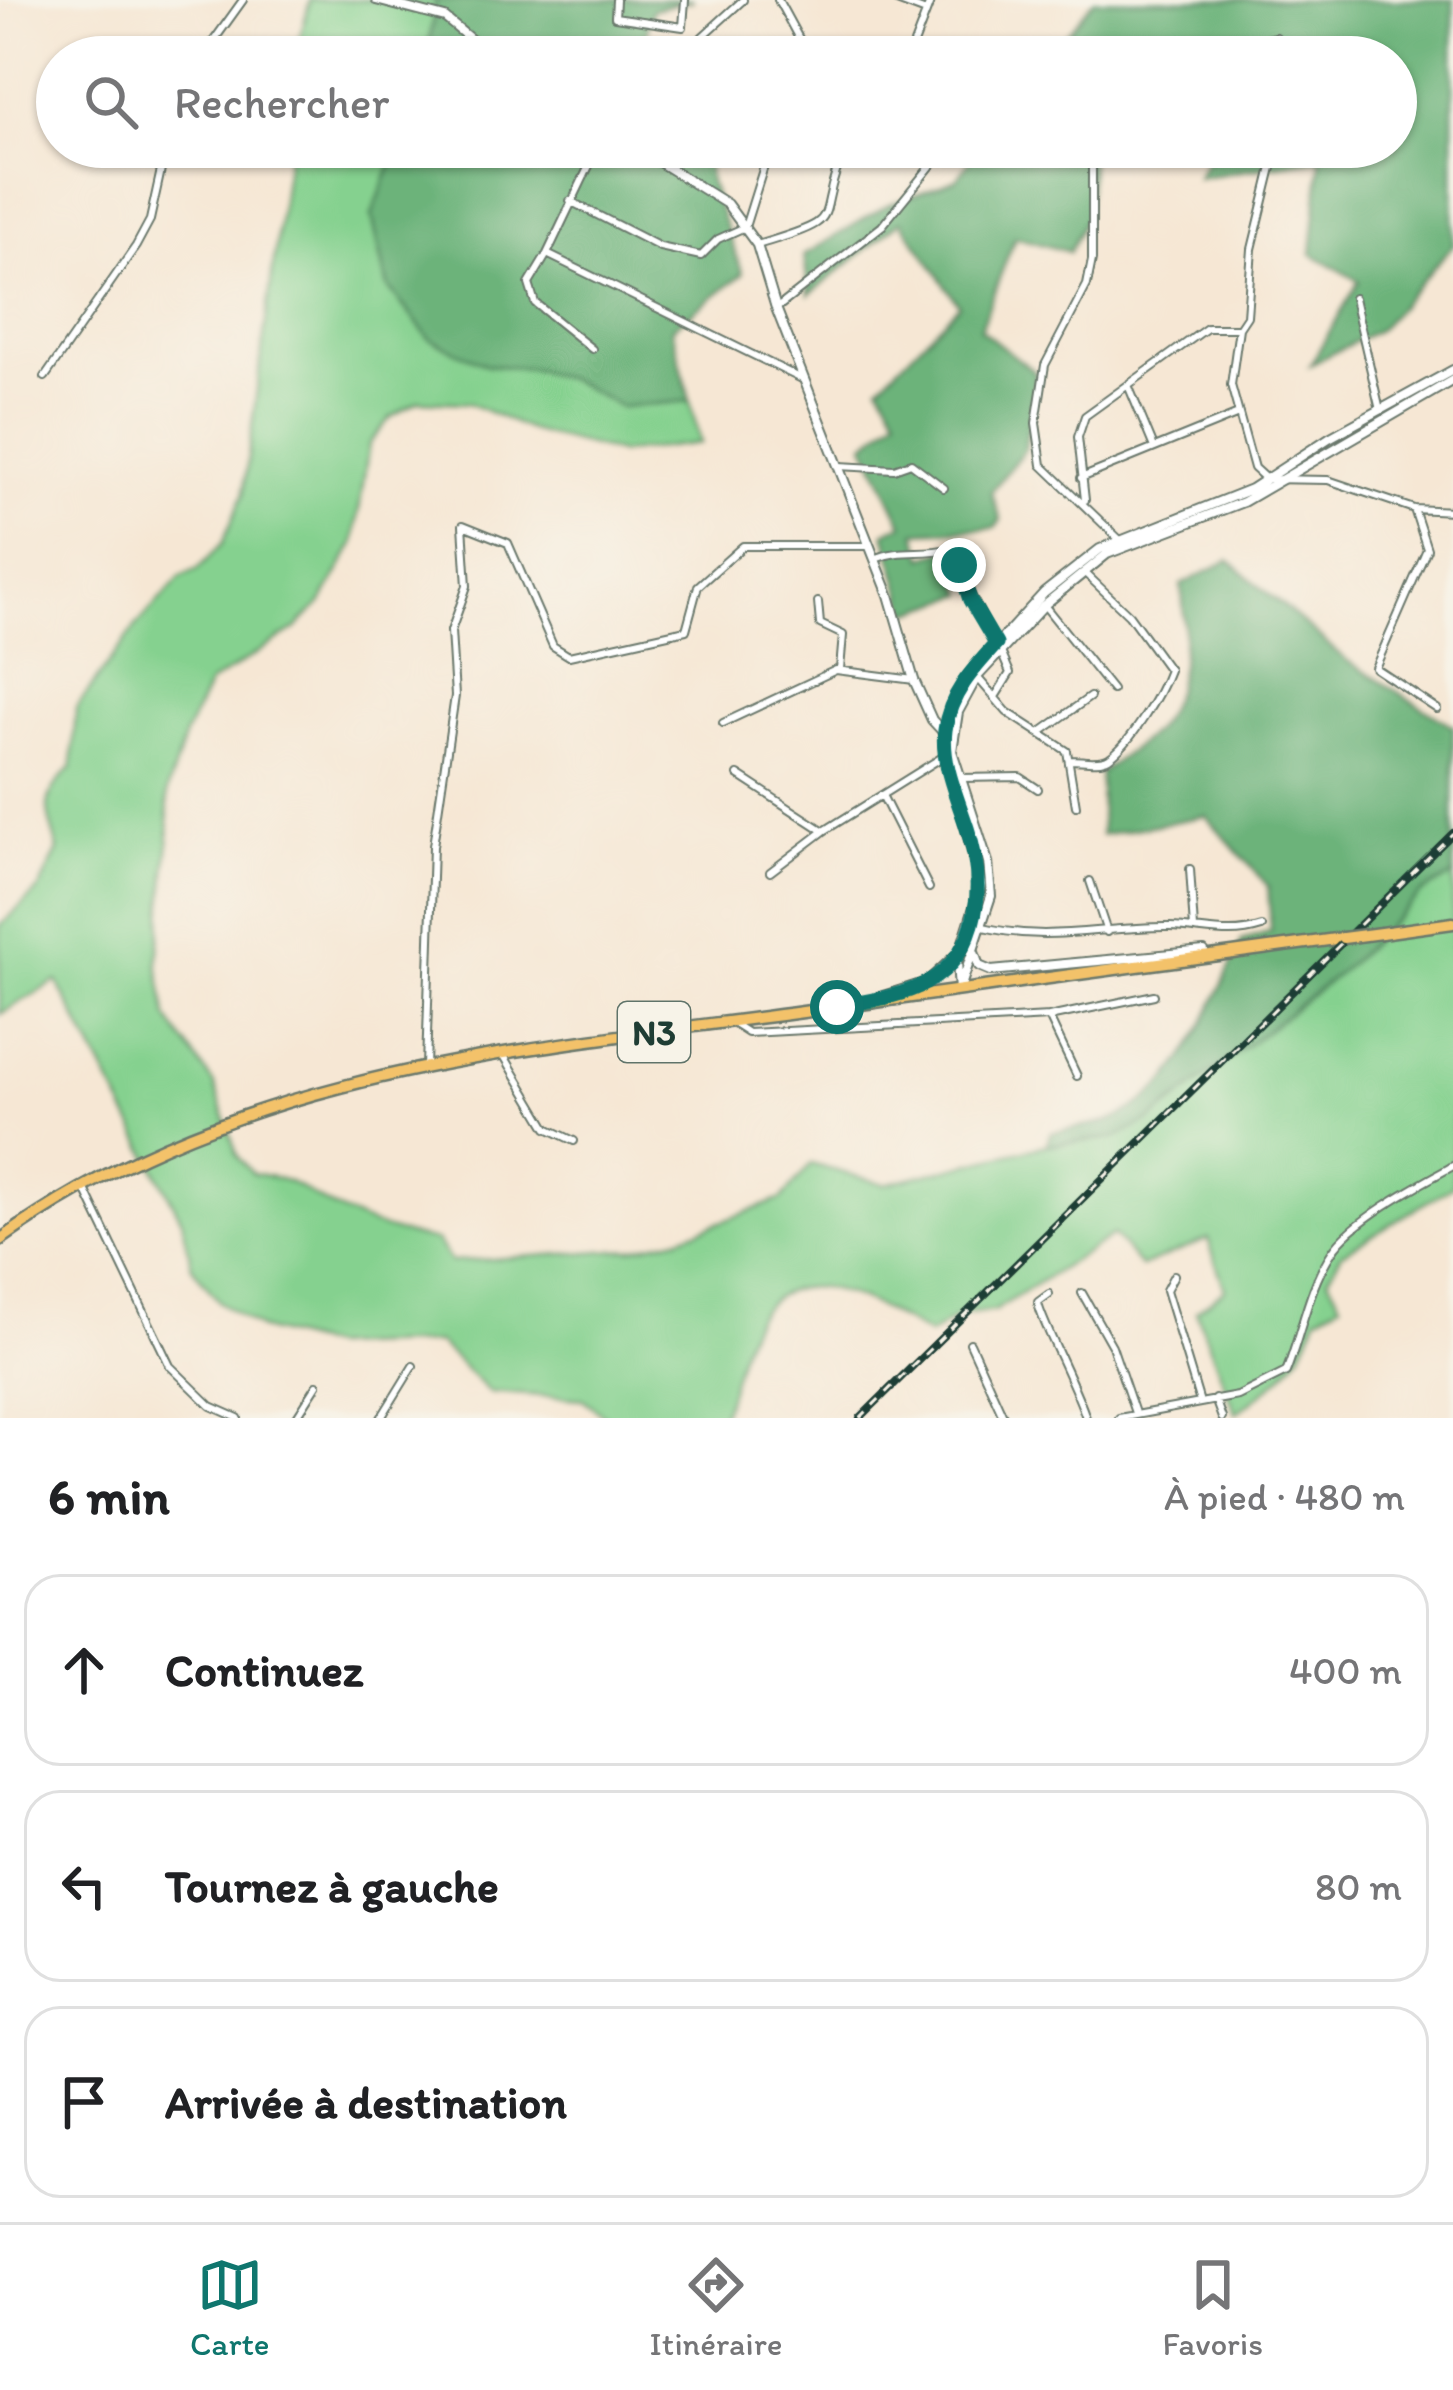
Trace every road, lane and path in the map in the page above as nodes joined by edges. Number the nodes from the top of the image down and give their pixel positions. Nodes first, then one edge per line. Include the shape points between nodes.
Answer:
1 (243, 0) edge
2 (376, 0) edge
3 (616, 0) edge
4 (685, 0) edge
5 (743, 0) edge
6 (778, 0) edge
7 (894, 0) edge
8 (931, 0) edge
9 (926, 12) junction
10 (217, 36) edge
11 (466, 36) edge
12 (704, 36) edge
13 (799, 36) edge
14 (916, 36) edge
15 (161, 168) edge
16 (587, 168) edge
17 (669, 168) edge
18 (763, 168) edge
19 (836, 168) edge
20 (930, 168) edge
21 (1091, 168) edge
22 (1271, 168) edge
23 (570, 201) junction
24 (745, 226) junction
25 (757, 245) junction
26 (547, 254) junction
27 (1354, 298) dead end
28 (776, 308) junction
29 (1239, 328) junction
30 (592, 350) dead end
31 (1453, 370) edge
32 (45, 377) dead end
33 (804, 380) junction
34 (1453, 380) edge
35 (1128, 385) junction
36 (1380, 410) junction
37 (1236, 415) junction
38 (1153, 445) junction
39 (839, 466) junction
40 (1081, 478) junction
41 (1266, 479) junction
42 (1279, 481) junction
43 (944, 488) dead end
44 (1086, 504) junction
45 (1414, 509) junction
46 (1453, 511) edge
47 (1122, 541) junction
48 (870, 546) junction
49 (875, 559) junction
50 (1082, 571) junction
51 (818, 602) dead end
52 (1044, 605) junction
53 (998, 648) junction
54 (840, 669) junction
55 (977, 677) junction
56 (914, 680) junction
57 (1112, 690) dead end
58 (994, 697) junction
59 (1090, 697) dead end
60 (1436, 709) dead end
61 (723, 723) dead end
62 (1041, 732) junction
63 (948, 735) junction
64 (948, 753) junction
65 (1071, 760) junction
66 (737, 775) dead end
67 (960, 778) junction
68 (1038, 789) dead end
69 (883, 797) junction
70 (1076, 806) dead end
71 (824, 831) junction
72 (1190, 869) dead end
73 (770, 872) dead end
74 (1090, 881) dead end
75 (929, 888) dead end
76 (1453, 923) edge
77 (983, 927) junction
78 (1262, 927) dead end
79 (1194, 929) junction
80 (1107, 932) junction
81 (962, 946) junction
82 (1260, 949) junction
83 (974, 951) junction
84 (959, 991) junction
85 (1154, 995) dead end
86 (837, 1007) junction
87 (1049, 1017) junction
88 (731, 1022) junction
89 (503, 1054) junction
90 (426, 1067) junction
91 (1077, 1076) dead end
92 (574, 1141) dead end
93 (1453, 1166) edge
94 (84, 1187) junction
95 (0, 1240) edge
96 (1174, 1274) dead end
97 (1082, 1293) dead end
98 (1048, 1294) dead end
99 (970, 1343) dead end
100 (412, 1366) dead end
101 (317, 1385) dead end
102 (1215, 1399) junction
103 (1199, 1400) junction
104 (1135, 1413) junction
105 (238, 1418) edge
106 (296, 1418) edge
107 (381, 1418) edge
108 (1004, 1418) edge
109 (1086, 1418) edge
110 (1119, 1418) edge
111 (1222, 1418) edge

1 - 10 street
2 - 11 street via 445,18
3 - 4 street via 615,17 683,27
5 - 12 street
6 - 13 street
7 - 9 street
8 - 9 street
9 - 14 street
15 - 32 street via 136,246
16 - 23 street
17 - 24 street via 727,204
18 - 24 street
19 - 25 street via 821,224
20 - 28 street via 882,226
21 - 44 street via 1087,285 1045,365 1036,423 1042,465
22 - 29 street
23 - 24 street via 682,255 701,256
23 - 26 street
24 - 25 street
25 - 28 street
26 - 30 street via 529,284 535,303
26 - 33 street
27 - 36 street
28 - 33 street
29 - 35 street via 1207,328
29 - 37 street via 1231,385
31 - 36 street
33 - 39 street
34 - 42 street
35 - 38 street
35 - 40 street via 1079,426
36 - 41 street
37 - 38 street
37 - 41 street via 1254,468
38 - 40 street
39 - 43 street via 911,463
39 - 48 street
40 - 44 street
41 - 42 street
41 - 47 street
42 - 45 street via 1328,480
42 - 47 street via 1205,518
44 - 47 street
45 - 46 street
45 - 60 street via 1427,549 1375,668
47 - 50 street
47 - 53 street via 1073,567
48 - 49 street
48 - 90 street via 743,546 698,586 686,630 568,656 554,646 508,543 464,526 467,586 451,632 455,704 433,846
49 - 53 street via 948,548
49 - 56 street
50 - 52 street
50 - 65 street via 1129,615 1169,670 1113,754
51 - 54 street via 820,625 843,635
52 - 53 street
52 - 57 street
53 - 55 street
53 - 58 street via 1010,673
53 - 63 street via 955,696
54 - 56 street
54 - 61 street
55 - 58 street
55 - 63 street
56 - 63 street
58 - 62 street
59 - 62 street
62 - 65 street
63 - 64 street
64 - 67 street
64 - 69 street
64 - 81 street via 981,885
65 - 70 street
66 - 71 street
67 - 68 street via 1020,777
67 - 77 street via 991,880
69 - 71 street
69 - 75 street
71 - 73 street
72 - 79 street
74 - 80 street
76 - 82 highway, N3, bridge
77 - 80 street via 1041,938
77 - 83 street
78 - 79 street via 1223,935
79 - 80 street
81 - 84 street
81 - 86 street via 927,982
82 - 83 street via 1003,971 980,966
82 - 84 highway, N3
83 - 84 street
84 - 86 highway, N3
85 - 87 street
86 - 88 highway, N3
87 - 88 street via 748,1033
87 - 91 street
88 - 89 highway, N3
89 - 90 highway, N3
89 - 92 street via 547,1128
90 - 94 highway, N3 via 255,1109
93 - 102 street via 1333,1249 1286,1372 1260,1389
94 - 95 highway, N3
94 - 105 street via 170,1366 212,1406
96 - 103 street via 1166,1290
97 - 104 street via 1112,1346
98 - 109 street via 1038,1311
99 - 108 street
100 - 107 street
101 - 106 street
102 - 103 street
102 - 111 street
103 - 104 street
104 - 110 street

